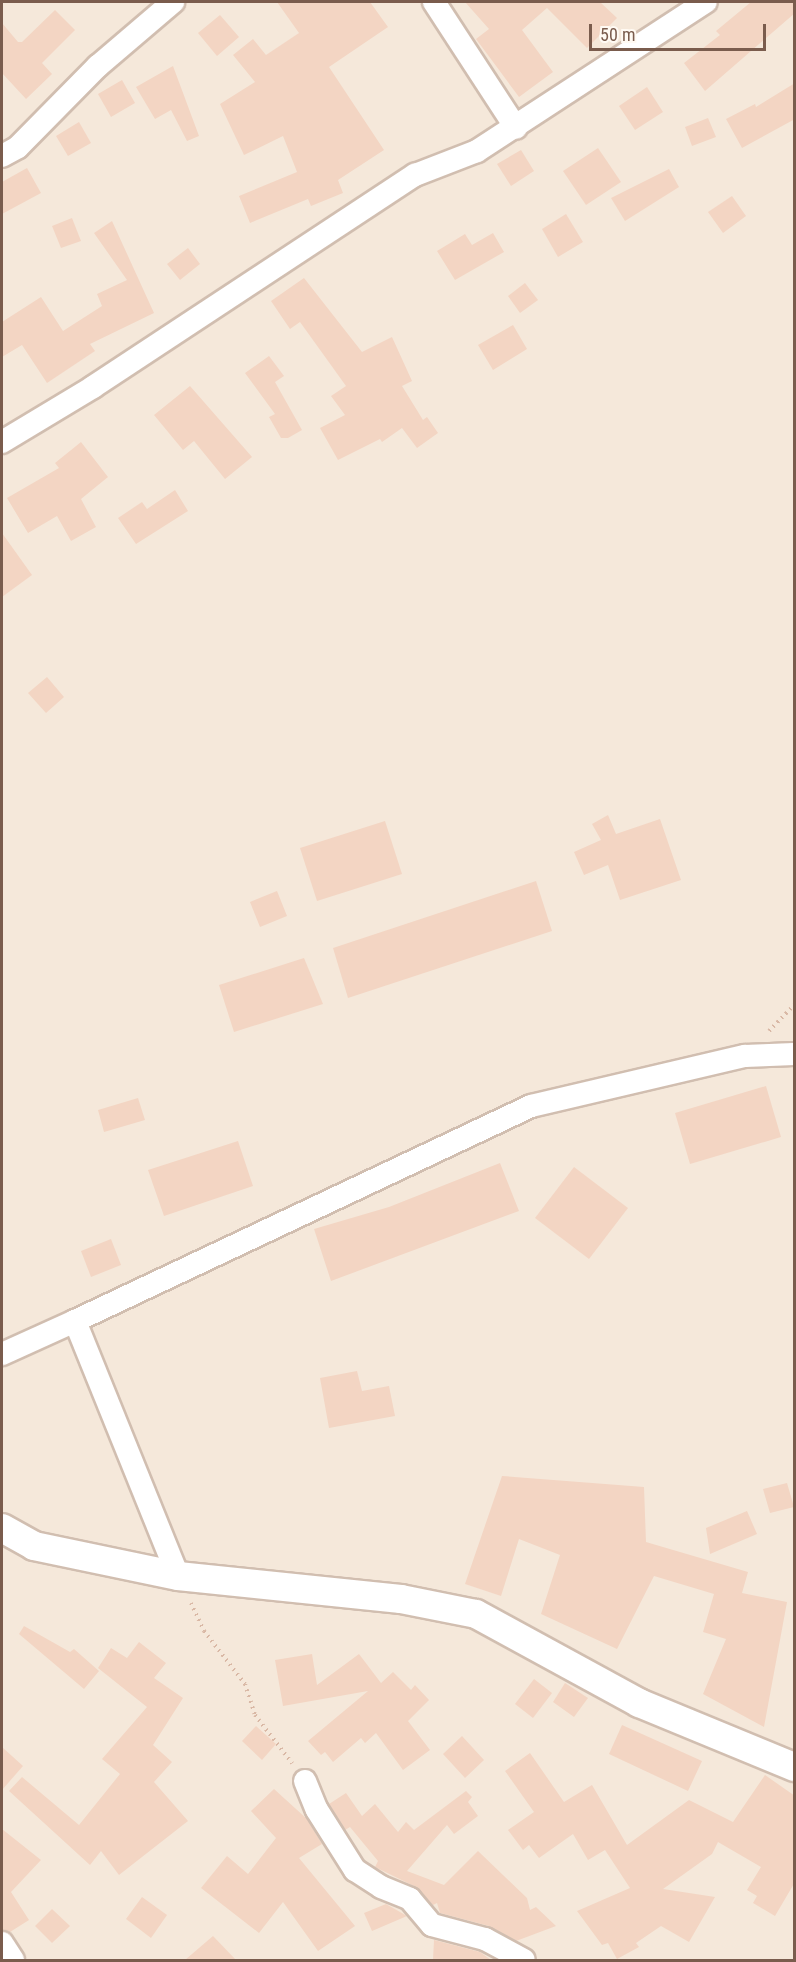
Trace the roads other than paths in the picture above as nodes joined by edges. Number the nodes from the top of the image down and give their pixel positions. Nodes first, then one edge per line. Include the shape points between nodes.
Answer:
1 (173, 2) edge
2 (434, 2) edge
3 (706, 2) edge
4 (516, 128) junction
5 (2, 156) edge
6 (2, 442) edge
7 (795, 1054) edge
8 (75, 1320) junction
9 (2, 1354) edge
10 (2, 1528) edge
11 (178, 1576) junction
12 (795, 1767) edge
13 (305, 1781) road end
14 (2, 1943) edge
15 (13, 1960) edge
16 (524, 1960) edge

1 - 5 street via 98,66 18,147
2 - 4 street
3 - 4 street
4 - 6 street via 477,152 416,174 93,387
7 - 8 street via 745,1056 531,1106
8 - 9 street
8 - 11 street
10 - 11 street via 34,1546
11 - 12 street via 401,1599 476,1614 639,1703
13 - 16 street via 317,1810 355,1870 410,1899 432,1924 485,1939
14 - 15 street

